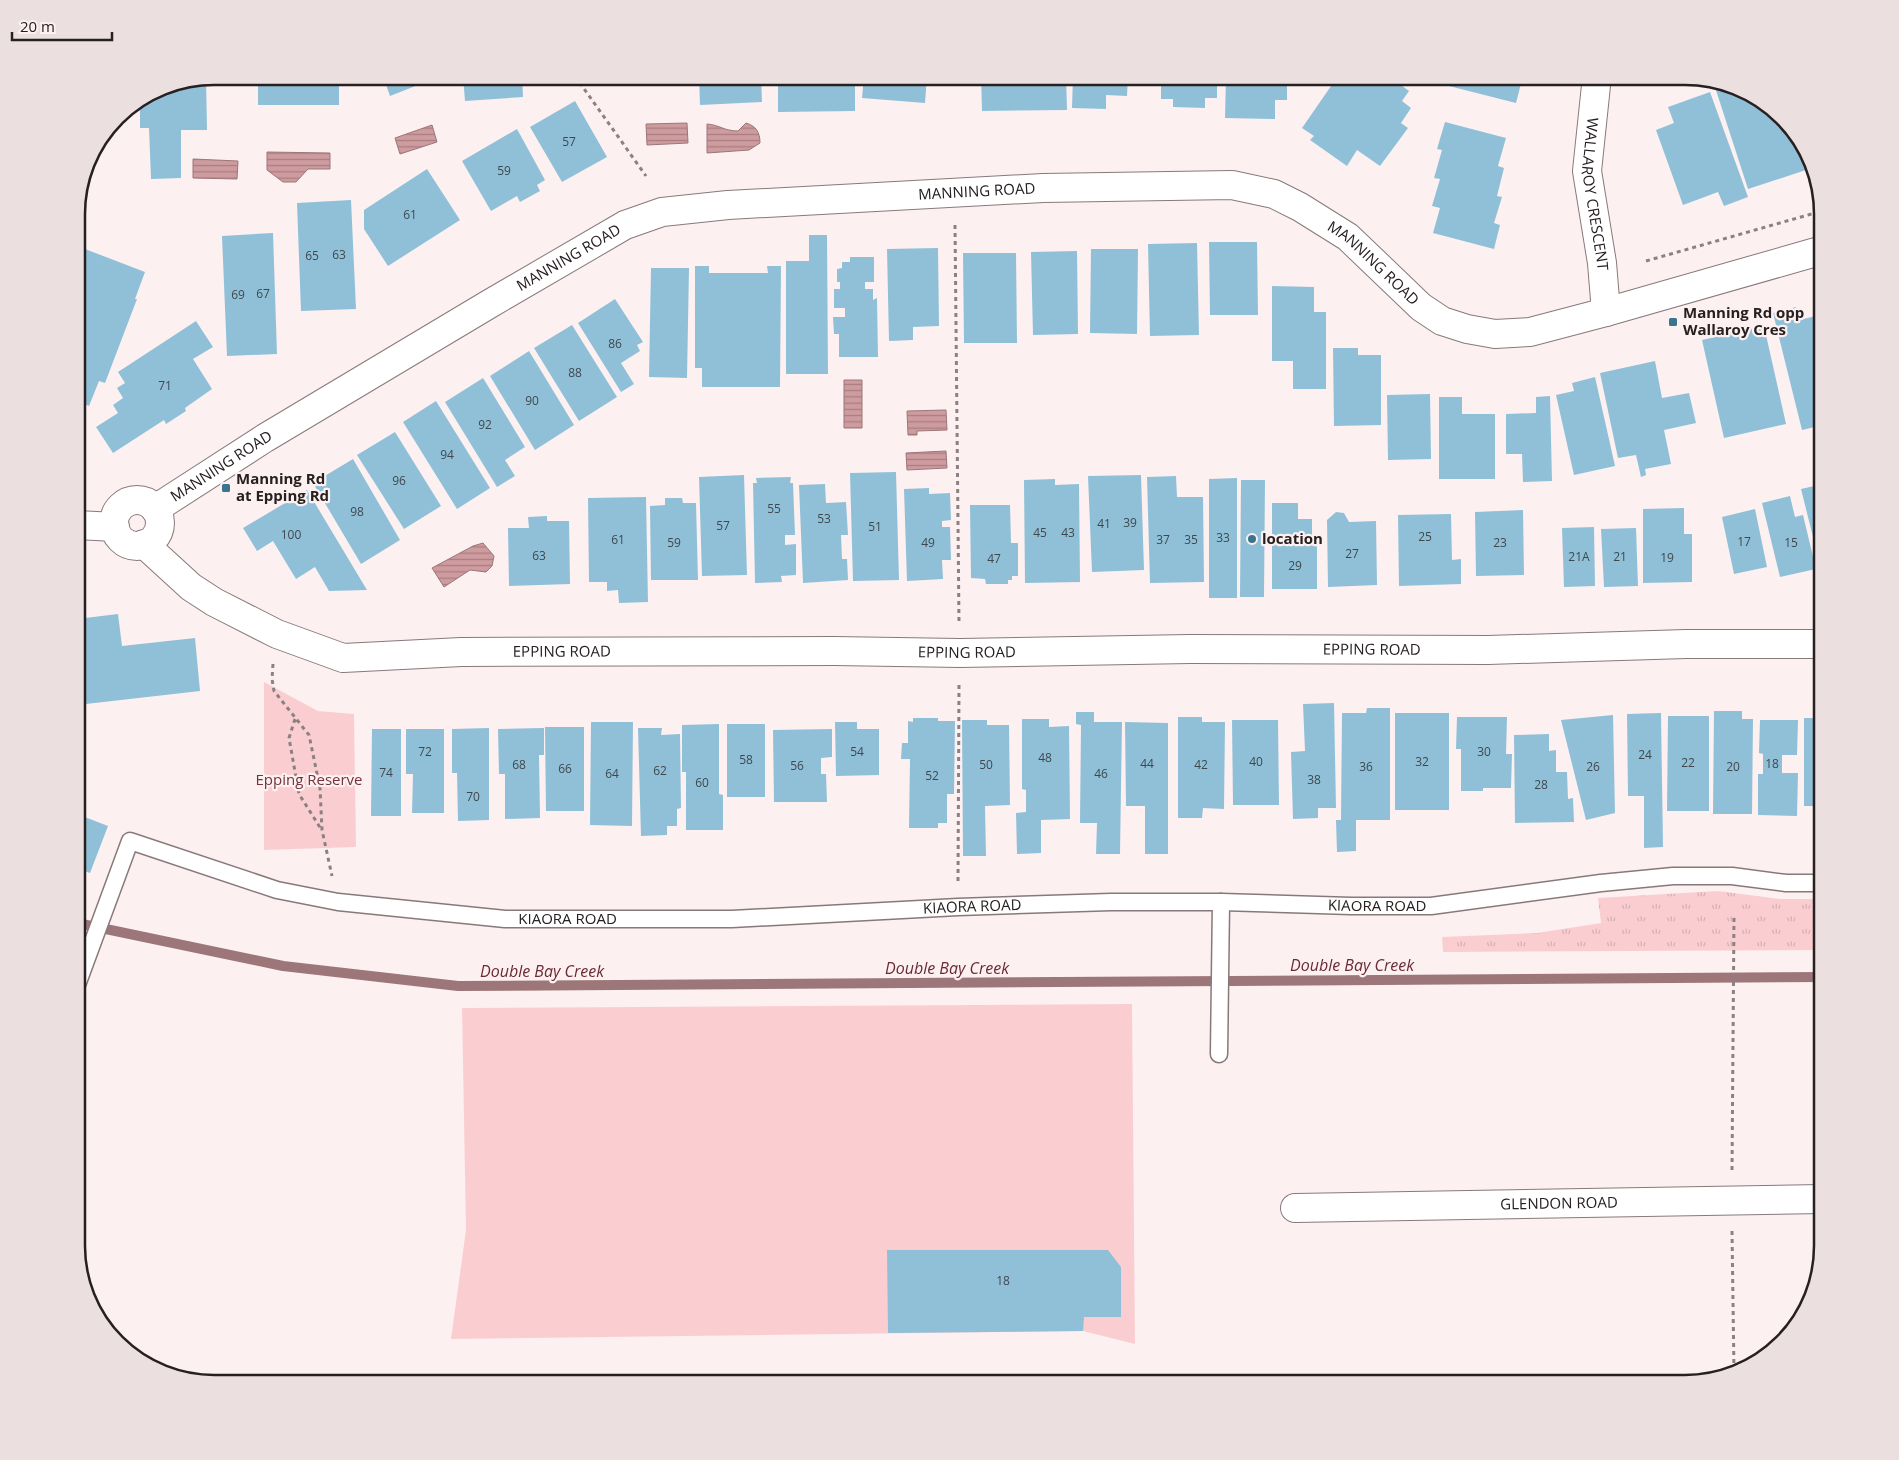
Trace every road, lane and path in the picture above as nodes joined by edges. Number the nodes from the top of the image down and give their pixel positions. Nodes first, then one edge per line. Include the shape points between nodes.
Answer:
1 (581, 85) edge
2 (1596, 85) edge
3 (646, 176) dead end
4 (1814, 213) edge
5 (955, 224) dead end
6 (1814, 253) edge
7 (1646, 261) dead end
8 (1606, 312) junction
9 (155, 510) junction
10 (85, 525) edge
11 (115, 527) junction
12 (144, 544) junction
13 (277, 634) junction
14 (1814, 644) edge
15 (960, 653) junction
16 (296, 718) junction
17 (322, 830) junction
18 (1814, 883) edge
19 (338, 902) junction
20 (1221, 902) junction
21 (958, 907) junction
22 (1734, 915) dead end
23 (85, 961) edge
24 (1219, 1054) dead end
25 (1814, 1199) edge
26 (1732, 1202) junction
27 (1295, 1208) dead end
28 (1734, 1365) edge

1 - 3 path
2 - 8 street, WALLAROY CRESCENT via 1587,171 1602,263
4 - 7 path
5 - 15 path
6 - 8 street, MANNING ROAD
8 - 9 street, MANNING ROAD via 1530,332 1495,334 1467,330 1442,321 1421,307 1348,237 1300,206 1274,194 1232,184 1043,188 738,204 662,212 625,225 491,303 264,438
9 - 11 street via 140,500 126,503 116,513
9 - 12 street via 159,527 151,540
10 - 11 street
11 - 12 street via 122,540 137,546
12 - 13 street, EPPING ROAD via 190,587
13 - 15 street, EPPING ROAD via 344,658 460,652
13 - 16 path via 272,679 274,691
14 - 15 street, EPPING ROAD via 1488,650 1209,649
15 - 21 path
16 - 17 path via 309,735 320,788
16 - 17 path via 289,738 298,794
17 - 19 path
18 - 20 lane, KIAORA ROAD via 1786,884 1732,876 1673,876 1431,906
19 - 21 lane, KIAORA ROAD via 505,919 732,919
19 - 23 lane, KIAORA ROAD via 278,890 130,841
20 - 21 lane, KIAORA ROAD
20 - 24 lane
22 - 26 path
25 - 26 street, GLENDON ROAD
26 - 27 street, GLENDON ROAD
26 - 28 path

